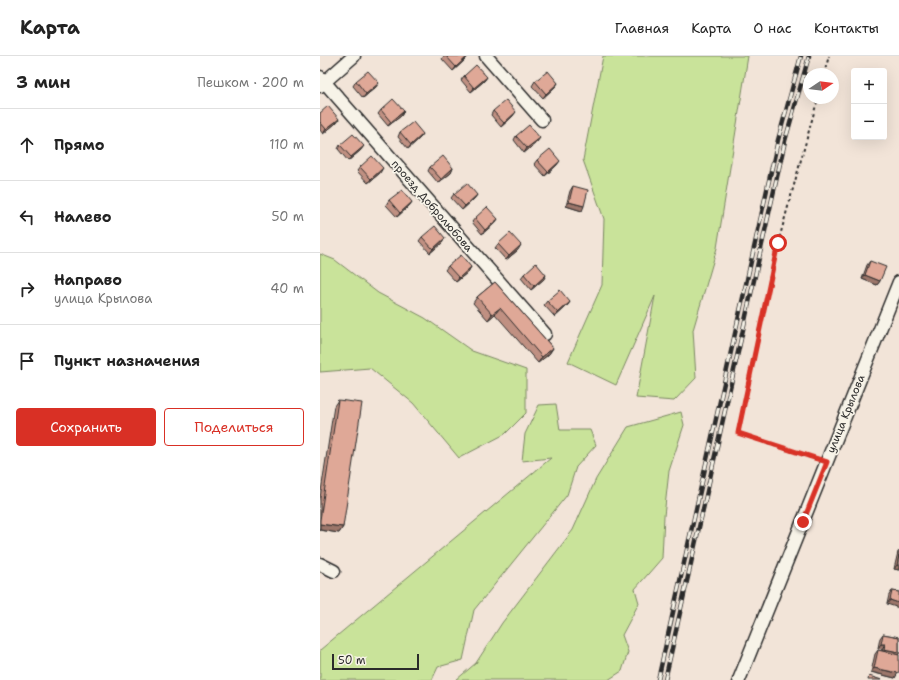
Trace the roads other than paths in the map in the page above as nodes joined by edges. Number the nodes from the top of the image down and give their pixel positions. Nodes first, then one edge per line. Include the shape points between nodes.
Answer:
1 (354, 56) edge
2 (486, 56) edge
3 (321, 82) edge
4 (542, 120) dead end
5 (899, 282) edge
6 (544, 334) dead end
7 (320, 564) edge
8 (334, 571) dead end
9 (739, 680) edge

1 - 3 street
2 - 4 street
3 - 6 street, проезд Добролюбова
5 - 9 street, улица Крылова
7 - 8 street

